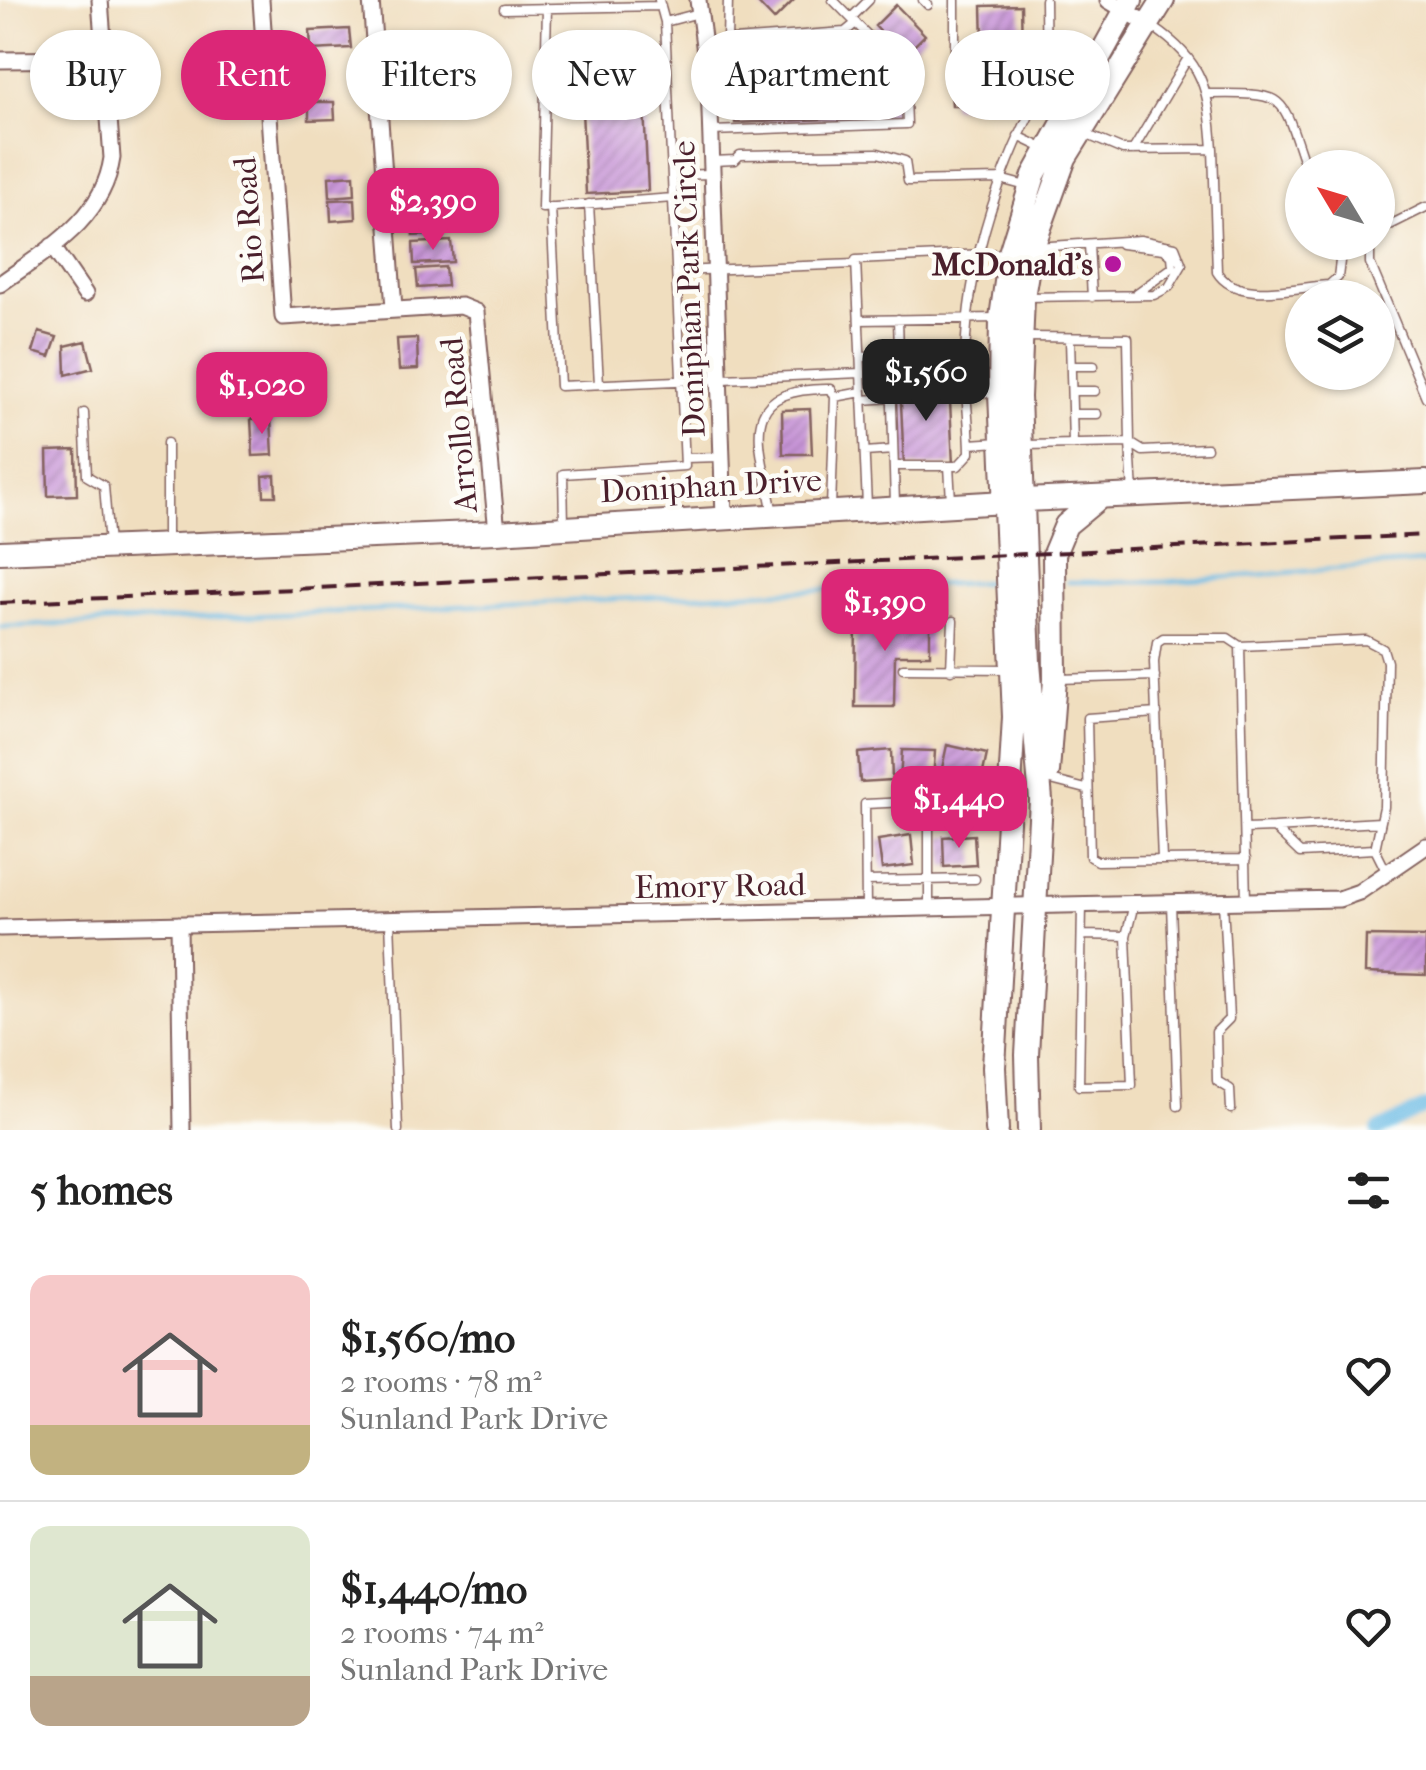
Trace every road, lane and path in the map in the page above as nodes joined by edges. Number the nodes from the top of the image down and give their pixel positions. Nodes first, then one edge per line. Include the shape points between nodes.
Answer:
1 (100, 0) edge
2 (261, 0) edge
3 (371, 0) edge
4 (728, 0) edge
5 (833, 0) edge
6 (869, 0) edge
7 (955, 0) edge
8 (1045, 0) edge
9 (1163, 0) edge
10 (660, 3) edge
11 (1121, 3) edge
12 (699, 6) edge
13 (546, 8) junction
14 (504, 9) dead end
15 (853, 21) junction
16 (665, 22) junction
17 (1148, 24) junction
18 (102, 30) edge
19 (727, 30) edge
20 (846, 30) edge
21 (955, 30) edge
22 (1045, 30) edge
23 (1108, 30) edge
24 (1188, 58) junction
25 (0, 60) edge
26 (30, 60) edge
27 (1209, 94) junction
28 (109, 120) edge
29 (710, 120) edge
30 (1026, 120) edge
31 (1063, 120) edge
32 (711, 131) junction
33 (1081, 132) junction
34 (1018, 136) junction
35 (1212, 149) junction
36 (1046, 150) junction
37 (1134, 150) junction
38 (1300, 150) edge
39 (712, 168) junction
40 (672, 175) junction
41 (1000, 179) junction
42 (1030, 187) junction
43 (673, 198) junction
44 (589, 204) junction
45 (552, 207) junction
46 (1426, 207) edge
47 (1395, 222) edge
48 (1089, 244) junction
49 (52, 246) junction
50 (1021, 250) junction
51 (978, 253) junction
52 (1340, 260) edge
53 (1370, 260) edge
54 (856, 264) junction
55 (676, 270) junction
56 (716, 270) junction
57 (0, 284) edge
58 (85, 294) dead end
59 (1023, 297) junction
60 (1092, 297) junction
61 (394, 308) junction
62 (968, 317) junction
63 (1001, 318) junction
64 (898, 319) junction
65 (859, 320) junction
66 (1022, 336) junction
67 (1070, 339) junction
68 (860, 356) junction
69 (965, 364) junction
70 (1071, 366) junction
71 (1094, 366) dead end
72 (861, 373) junction
73 (891, 373) junction
74 (830, 374) junction
75 (764, 377) junction
76 (720, 380) junction
77 (682, 381) junction
78 (599, 384) junction
79 (1095, 390) dead end
80 (1072, 391) junction
81 (966, 392) junction
82 (833, 393) junction
83 (1000, 394) junction
84 (862, 396) junction
85 (892, 398) junction
86 (1426, 398) edge
87 (768, 401) junction
88 (84, 413) dead end
89 (1072, 414) junction
90 (1097, 414) dead end
91 (1130, 442) junction
92 (166, 443) dead end
93 (970, 444) junction
94 (1012, 444) junction
95 (1073, 444) junction
96 (1207, 448) dead end
97 (893, 450) junction
98 (865, 452) junction
99 (722, 457) junction
100 (685, 458) junction
101 (894, 466) junction
102 (948, 466) junction
103 (1426, 482) edge
104 (1133, 496) junction
105 (1100, 497) junction
106 (1015, 501) junction
107 (952, 506) junction
108 (896, 509) junction
109 (868, 510) junction
110 (831, 512) junction
111 (774, 515) junction
112 (724, 517) junction
113 (564, 528) junction
114 (497, 532) junction
115 (167, 546) junction
116 (109, 549) junction
117 (0, 552) edge
118 (953, 621) dead end
119 (1240, 646) junction
120 (902, 668) dead end
121 (1012, 669) junction
122 (950, 670) junction
123 (1155, 676) junction
124 (1055, 679) junction
125 (1157, 713) junction
126 (1042, 784) junction
127 (1086, 788) junction
128 (984, 796) dead end
129 (929, 801) junction
130 (1380, 822) junction
131 (1274, 828) junction
132 (1246, 829) junction
133 (1426, 846) edge
134 (1375, 849) junction
135 (1246, 859) junction
136 (1162, 860) junction
137 (1387, 873) junction
138 (975, 879) dead end
139 (930, 881) junction
140 (866, 882) junction
141 (1246, 901) junction
142 (1223, 902) junction
143 (1171, 903) junction
144 (1134, 904) junction
145 (1082, 905) junction
146 (1003, 906) junction
147 (1035, 906) junction
148 (929, 908) junction
149 (866, 910) junction
150 (390, 920) junction
151 (178, 924) junction
152 (0, 928) edge
153 (1083, 936) junction
154 (1126, 936) junction
155 (1178, 1106) dead end
156 (1230, 1110) dead end
157 (182, 1130) edge
158 (398, 1130) edge
159 (997, 1130) edge
160 (1029, 1130) edge

1 - 18 street
2 - 61 street, Rio Road via 282,317
3 - 61 street
4 - 19 lane
5 - 15 lane
6 - 15 lane
7 - 21 lane
8 - 22 lane
9 - 17 main road
10 - 13 lane
10 - 16 lane
11 - 17 street
11 - 23 main road
12 - 16 lane
13 - 14 lane
13 - 45 lane via 542,208
15 - 20 lane
15 - 32 lane via 904,73 907,124
16 - 40 lane
17 - 24 lane
17 - 33 main road
24 - 27 lane
24 - 37 lane
25 - 26 street
27 - 35 lane
27 - 38 lane via 1274,96 1284,105
28 - 49 street via 109,178 88,216
29 - 32 street, Doniphan Park Circle
30 - 34 lane
31 - 36 main road
32 - 39 street, Doniphan Park Circle
33 - 37 lane via 1108,147
33 - 50 main road
34 - 36 lane
34 - 41 lane
35 - 37 lane
35 - 52 lane via 1216,272 1228,285 1329,285 1338,277
36 - 42 main road
39 - 40 lane
39 - 41 lane via 740,156 878,153 906,160 908,181
39 - 56 street, Doniphan Park Circle
40 - 43 lane
41 - 42 lane
41 - 51 lane
42 - 50 main road
43 - 44 lane
43 - 55 lane
44 - 45 lane
44 - 78 lane
45 - 78 lane via 560,386
46 - 47 lane
48 - 50 lane
48 - 60 lane
48 - 60 lane via 1163,242 1182,258 1178,278 1154,295
49 - 57 street
49 - 58 street
50 - 51 lane
50 - 59 main road
50 - 63 main road
51 - 54 lane
51 - 62 lane
53 - 86 lane
54 - 56 lane
54 - 65 lane
55 - 56 lane
55 - 77 lane
56 - 76 street, Doniphan Park Circle
59 - 60 lane
59 - 66 main road
61 - 114 street, Arrollo Road via 460,306 476,312
62 - 63 lane
62 - 64 lane
62 - 69 lane
63 - 83 main road
64 - 65 lane
64 - 69 lane via 904,359
65 - 68 lane
66 - 67 lane
66 - 94 main road
67 - 70 lane
67 - 91 lane via 1128,338 1123,365
68 - 72 lane
68 - 73 lane
69 - 73 lane
69 - 81 lane
70 - 71 lane
70 - 80 lane
72 - 74 lane
72 - 84 lane
73 - 85 lane
74 - 75 lane
74 - 82 lane
75 - 76 lane
75 - 87 lane
76 - 77 lane
76 - 99 street, Doniphan Park Circle
77 - 78 lane
77 - 100 lane
79 - 80 lane
80 - 89 lane
81 - 83 lane
81 - 93 lane
82 - 84 lane
82 - 87 lane via 778,394
82 - 110 lane
83 - 94 main road
84 - 85 lane
84 - 98 lane
85 - 97 lane
87 - 111 lane via 759,431
88 - 116 lane via 87,476 104,486
89 - 90 lane
89 - 95 lane
91 - 95 lane
91 - 96 lane via 1143,451
91 - 104 lane
92 - 115 lane
93 - 94 lane
93 - 102 lane via 966,460
94 - 95 lane
94 - 106 main road
97 - 98 lane
97 - 101 lane
98 - 109 lane
99 - 100 lane
99 - 112 street, Doniphan Park Circle
100 - 113 lane via 685,466 563,474
101 - 102 lane
101 - 108 lane
102 - 107 lane
103 - 104 main road, Doniphan Drive
104 - 105 main road, Doniphan Drive
105 - 106 main road, Doniphan Drive
105 - 124 main road via 1056,543
106 - 107 main road, Doniphan Drive
106 - 121 main road
106 - 126 main road
107 - 108 main road, Doniphan Drive
108 - 109 main road, Doniphan Drive
109 - 110 main road, Doniphan Drive
110 - 111 main road, Doniphan Drive
111 - 112 main road, Doniphan Drive
112 - 113 main road, Doniphan Drive
113 - 114 main road, Doniphan Drive
114 - 115 main road, Doniphan Drive
115 - 116 main road, Doniphan Drive
116 - 117 main road, Doniphan Drive
118 - 122 lane
119 - 123 lane via 1228,638 1163,638 1154,649
119 - 130 lane via 1366,640 1383,650
119 - 132 lane
120 - 122 lane
121 - 122 lane
121 - 146 main road
123 - 124 lane
123 - 125 lane
124 - 126 main road
125 - 127 lane via 1087,718
125 - 136 lane
126 - 127 lane
126 - 147 main road
127 - 136 lane via 1090,857
128 - 129 lane
129 - 139 lane
129 - 140 lane via 865,804
130 - 131 lane
130 - 134 lane
131 - 132 lane
131 - 134 lane via 1300,853
132 - 135 lane
133 - 137 street, Emory Road
134 - 137 lane
135 - 136 lane
135 - 141 lane
137 - 141 street, Emory Road via 1339,899
138 - 139 lane
139 - 140 lane
139 - 148 lane
140 - 149 lane
141 - 142 street, Emory Road
142 - 143 street, Emory Road
142 - 156 lane via 1229,1019 1216,1032 1217,1081 1230,1089
143 - 144 street, Emory Road
143 - 155 lane
144 - 145 street, Emory Road
144 - 154 lane
145 - 147 street, Emory Road
145 - 153 lane
146 - 147 street, Emory Road
146 - 148 street, Emory Road
146 - 159 main road
147 - 160 main road
148 - 149 street, Emory Road
149 - 150 street, Emory Road
150 - 151 street, Emory Road
150 - 158 lane
151 - 152 street, Emory Road
151 - 157 street
153 - 154 lane
153 - 154 lane via 1079,1086 1132,1086

